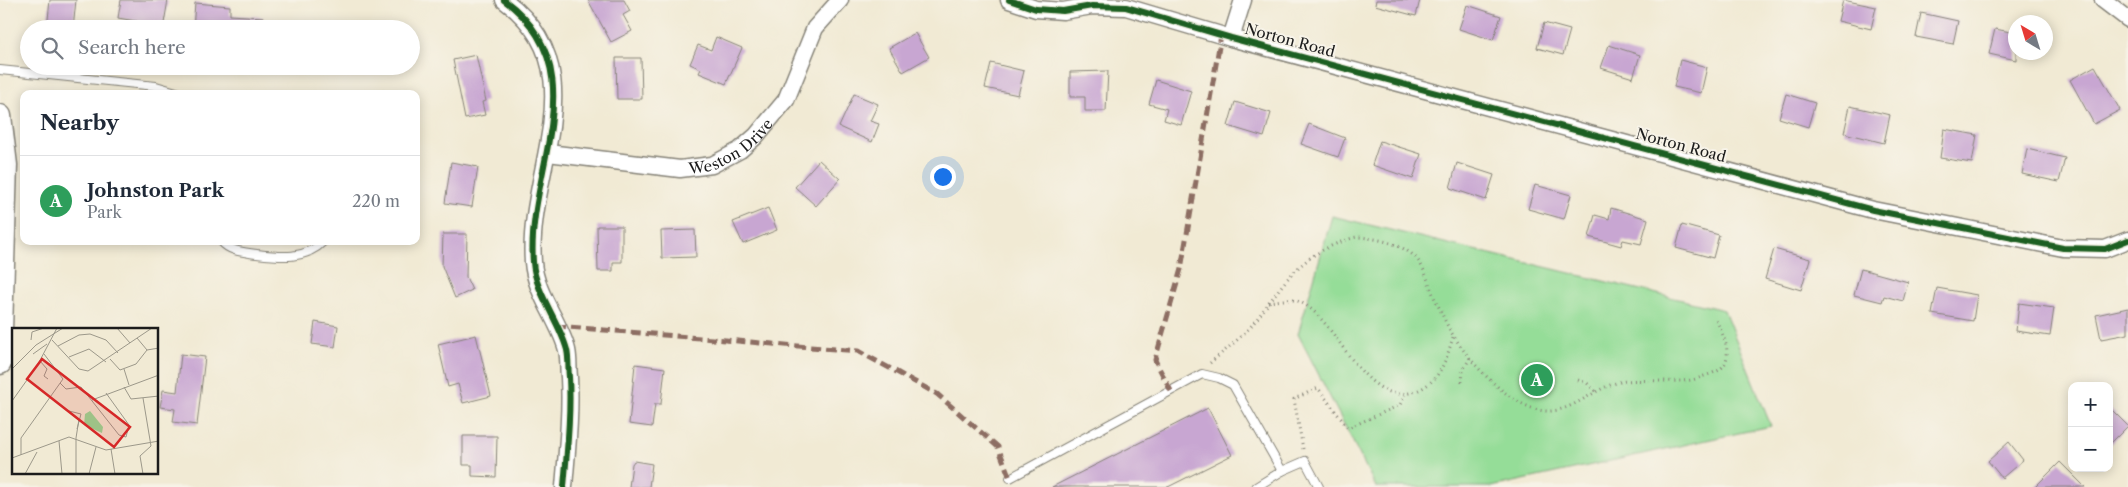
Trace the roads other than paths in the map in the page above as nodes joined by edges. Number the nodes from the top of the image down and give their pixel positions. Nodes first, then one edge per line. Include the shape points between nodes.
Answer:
1 (504, 0) edge
2 (840, 0) edge
3 (1009, 0) edge
4 (1243, 0) edge
5 (2103, 0) edge
6 (2128, 19) edge
7 (1231, 38) junction
8 (0, 70) edge
9 (20, 72) edge
10 (49, 75) edge
11 (170, 90) edge
12 (0, 116) edge
13 (548, 153) junction
14 (2128, 240) edge
15 (224, 245) edge
16 (320, 245) edge
17 (0, 363) edge
18 (1282, 471) junction
19 (1010, 478) dead end
20 (1270, 484) edge
21 (564, 487) edge
22 (1256, 487) edge
23 (1319, 487) edge

1 - 13 street via 520,12 547,52 553,81
2 - 13 street, Weston Drive via 815,28 786,100 756,136 740,150 712,165 680,169
3 - 7 street via 1036,9 1063,11 1092,6 1126,7
4 - 7 street
5 - 6 street
7 - 14 street, Norton Road via 1873,210 2063,248 2105,249
8 - 9 lane
10 - 11 lane
12 - 17 street via 6,165
13 - 21 street via 535,214 533,264 547,308 567,351 570,404
15 - 16 lane via 238,251 282,258 302,254
18 - 19 lane via 1234,385 1202,374
18 - 20 lane
18 - 23 lane via 1305,462
20 - 22 lane

